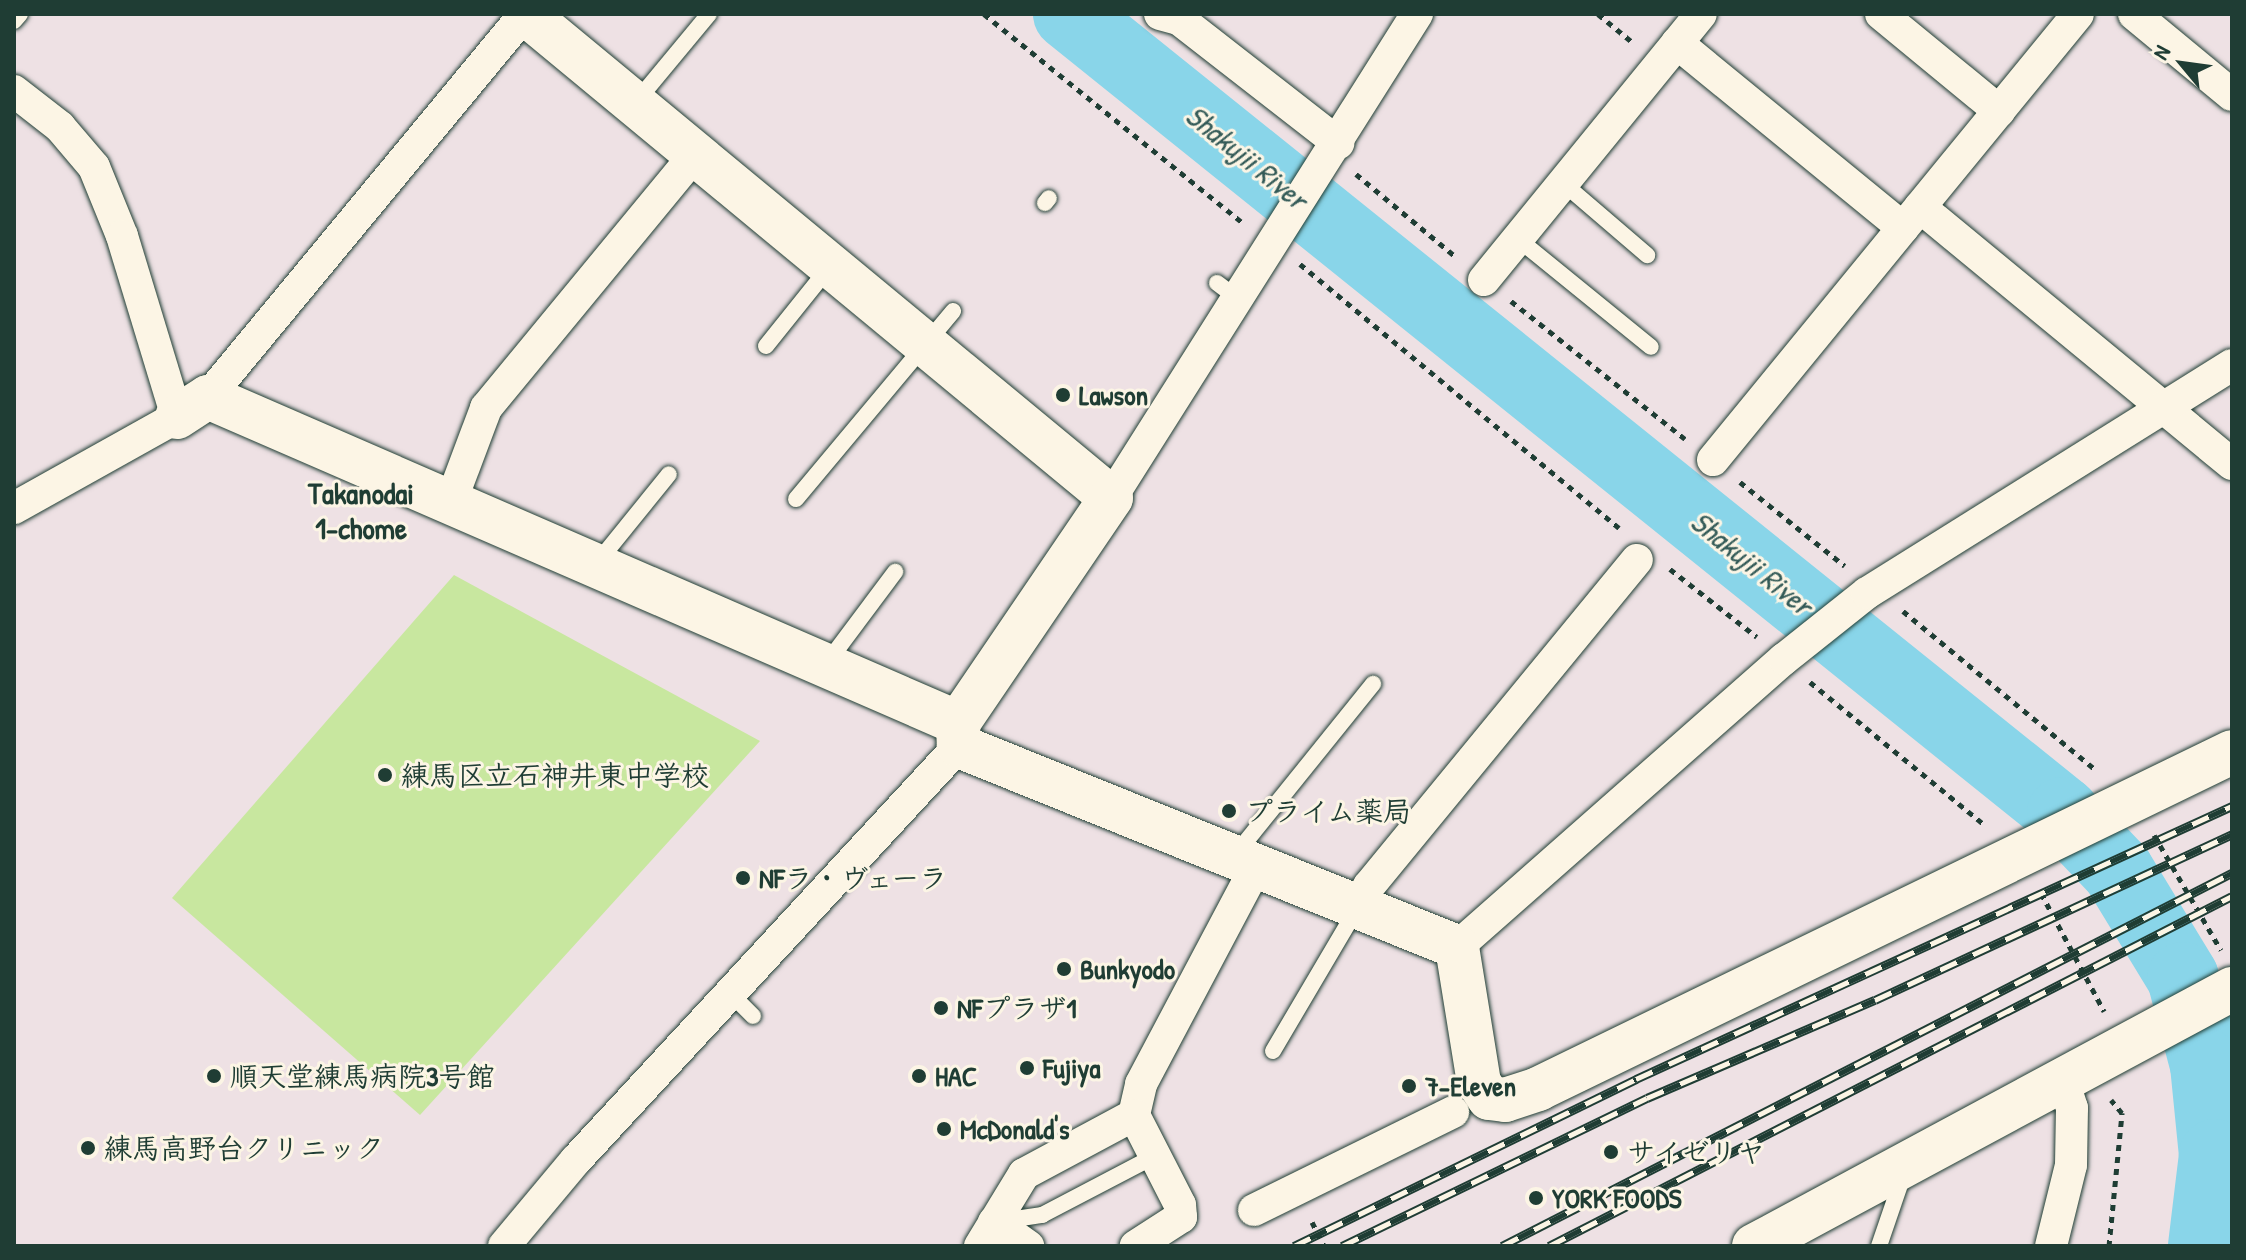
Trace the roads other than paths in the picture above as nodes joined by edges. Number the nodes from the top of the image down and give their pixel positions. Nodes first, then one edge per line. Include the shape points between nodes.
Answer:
1 (20, 14) edge
2 (526, 14) edge
3 (709, 14) edge
4 (1160, 14) edge
5 (1417, 14) edge
6 (1701, 14) edge
7 (1881, 14) edge
8 (2078, 14) edge
9 (2134, 14) edge
10 (14, 21) edge
11 (1677, 43) junction
12 (2228, 84) edge
13 (14, 91) edge
14 (635, 103) junction
15 (1999, 111) junction
16 (1335, 148) junction
17 (696, 153) junction
18 (1563, 183) junction
19 (1912, 217) junction
20 (1518, 239) junction
21 (1647, 255) dead end
22 (831, 265) junction
23 (1484, 280) dead end
24 (953, 311) dead end
25 (926, 344) junction
26 (766, 346) dead end
27 (1651, 347) dead end
28 (2232, 365) edge
29 (2162, 406) junction
30 (192, 407) junction
31 (1713, 460) dead end
32 (2232, 464) edge
33 (669, 474) dead end
34 (1111, 498) junction
35 (796, 499) dead end
36 (450, 504) junction
37 (14, 508) edge
38 (1647, 560) road end
39 (593, 568) junction
40 (895, 572) dead end
41 (824, 667) junction
42 (1373, 684) dead end
43 (958, 735) junction
44 (2232, 752) edge
45 (1243, 864) junction
46 (1356, 910) junction
47 (1457, 947) junction
48 (2227, 980) edge
49 (1273, 1051) dead end
50 (2083, 1086) junction
51 (1453, 1112) dead end
52 (1134, 1115) junction
53 (1155, 1156) junction
54 (1908, 1163) junction
55 (1254, 1210) dead end
56 (987, 1234) edge
57 (504, 1246) edge
58 (1028, 1246) edge
59 (1136, 1246) edge
60 (1754, 1246) edge
61 (1879, 1246) edge
62 (2051, 1246) edge

1 - 10 lane
2 - 14 street
2 - 30 street
3 - 14 lane
4 - 16 street via 1179,19
5 - 16 street
6 - 11 street
7 - 15 street
8 - 15 street
9 - 12 street
11 - 18 street
11 - 19 street
13 - 30 street via 60,127 94,167
14 - 17 street
15 - 19 street
16 - 34 street
17 - 22 street
17 - 36 street via 486,408
18 - 20 street
18 - 21 lane
19 - 29 street
19 - 31 street
20 - 23 street
20 - 27 lane
22 - 25 street
22 - 26 lane
24 - 25 lane
25 - 34 street
25 - 35 lane
28 - 29 street
29 - 32 street
29 - 47 street via 1867,593 1784,659
30 - 36 street
30 - 37 street
33 - 39 lane
34 - 43 street
36 - 39 street
38 - 46 street via 1369,886
39 - 41 street
40 - 41 lane
41 - 43 street
42 - 45 lane
43 - 45 street
43 - 57 street via 742,1005 576,1160
44 - 47 street via 2135,818 2018,858 1538,1089 1505,1100 1489,1098 1479,1083
45 - 46 street
45 - 52 street via 1141,1084
46 - 47 street
46 - 49 lane
48 - 50 street via 2120,1028
50 - 54 street
50 - 62 street via 2072,1108 2071,1165
51 - 55 street
52 - 53 street
52 - 56 street via 1024,1174
53 - 56 lane via 1042,1215
53 - 59 street via 1181,1217
54 - 60 street
54 - 61 lane
56 - 58 street

